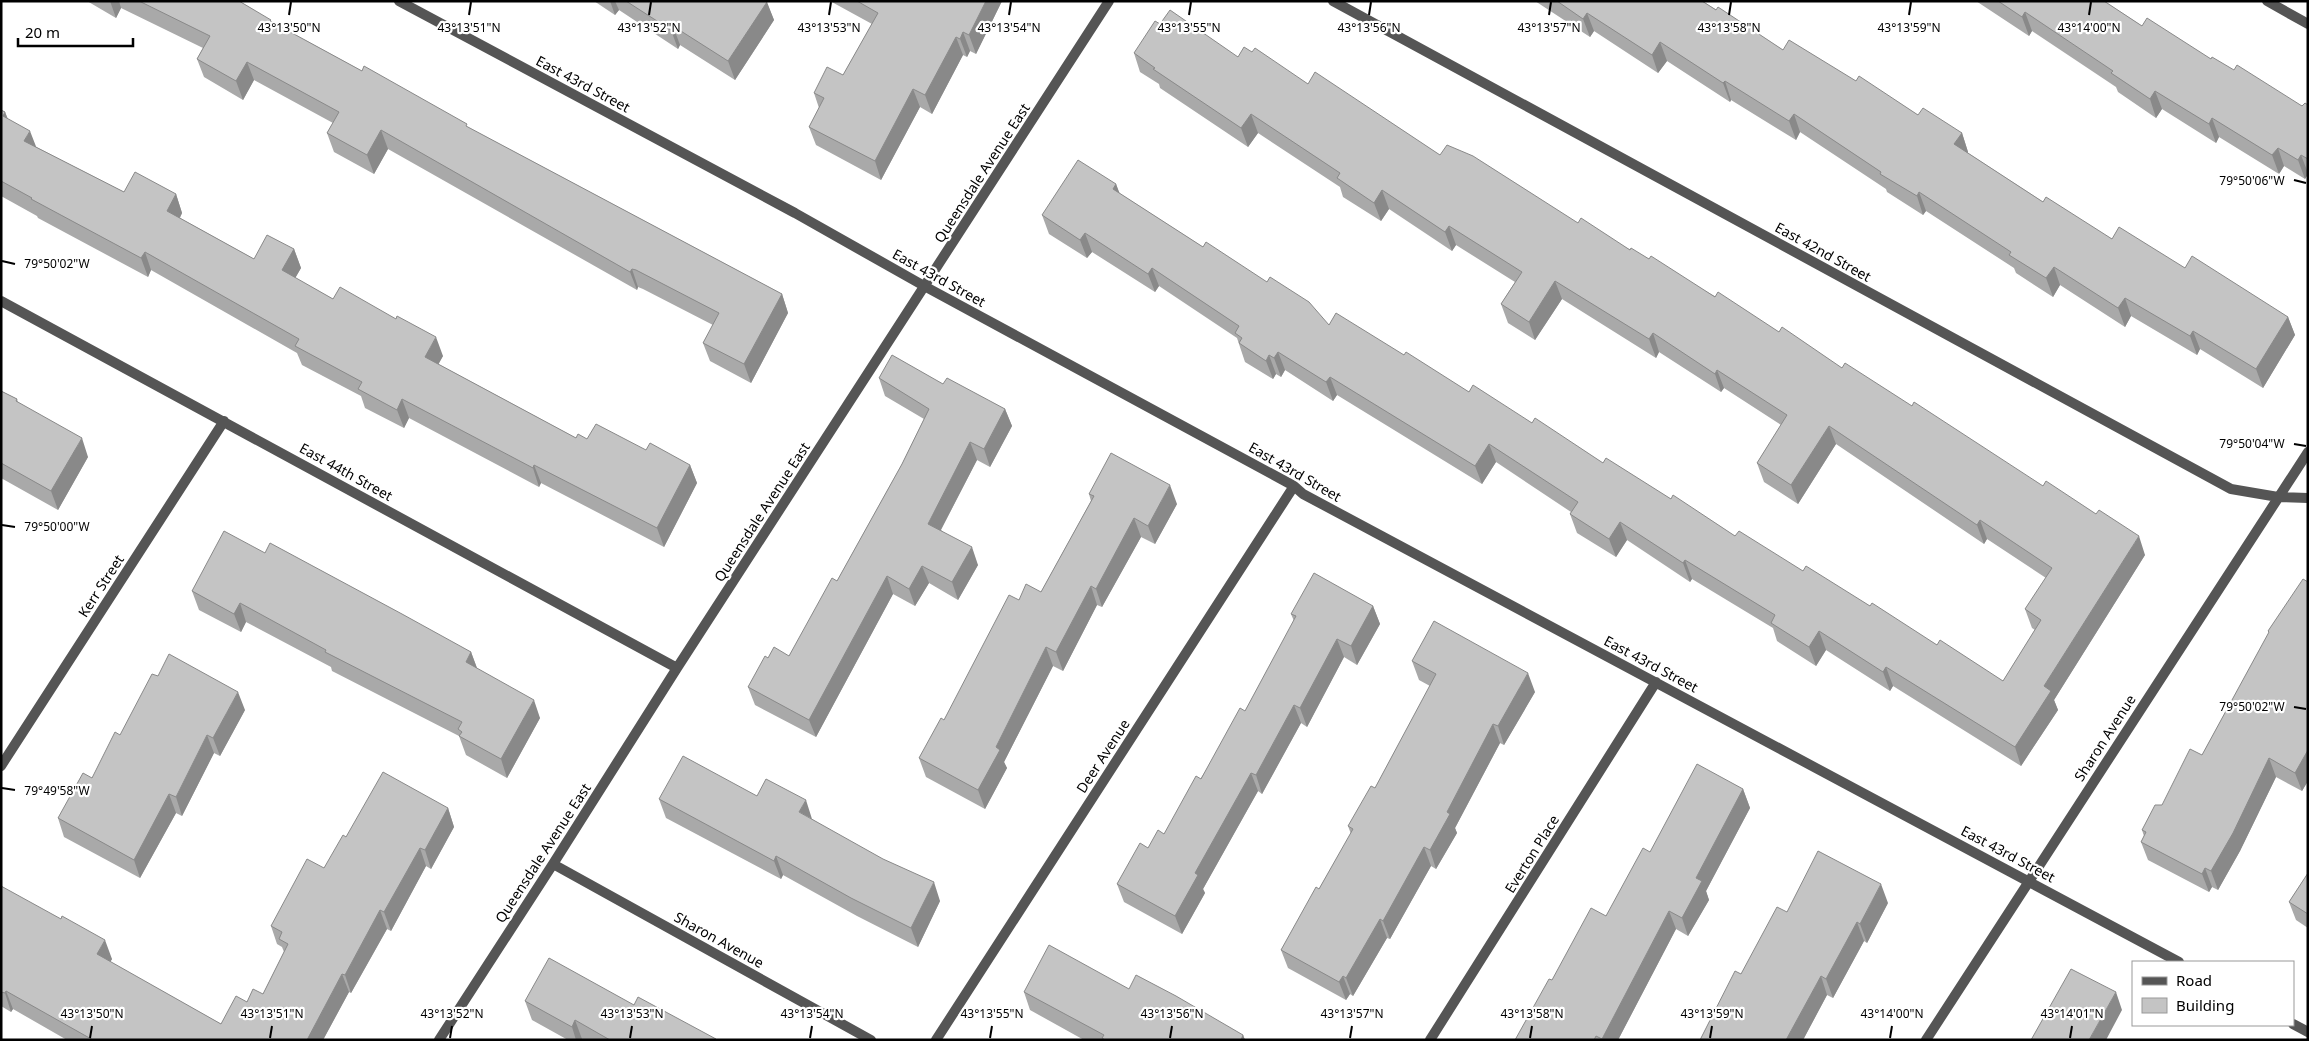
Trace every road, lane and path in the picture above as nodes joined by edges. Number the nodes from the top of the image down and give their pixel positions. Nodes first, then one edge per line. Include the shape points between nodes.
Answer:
1 (399, 1) edge
2 (1109, 1) edge
3 (1333, 1) edge
4 (2267, 1) edge
5 (2308, 24) edge
6 (926, 287) junction
7 (1, 301) edge
8 (224, 421) junction
9 (2308, 452) edge
10 (1294, 486) junction
11 (2278, 497) junction
12 (2308, 498) edge
13 (676, 668) junction
14 (1656, 682) junction
15 (1, 766) edge
16 (553, 864) junction
17 (2029, 880) junction
18 (2177, 961) edge
19 (2294, 1025) edge
20 (2308, 1032) edge
21 (439, 1040) edge
22 (871, 1040) edge
23 (936, 1040) edge
24 (1430, 1040) edge
25 (1926, 1040) edge

1 - 6 street, East 43rd Street via 786,208
2 - 6 street, Queensdale Avenue East
3 - 11 street, East 42nd Street via 2231,489
4 - 5 street
6 - 10 street, East 43rd Street
6 - 13 street, Queensdale Avenue East
7 - 8 street, East 44th Street
8 - 13 street, East 44th Street
8 - 15 street, Kerr Street
9 - 11 street, Sharon Avenue
10 - 14 street, East 43rd Street via 1303,494
10 - 23 street, Deer Avenue
11 - 12 street, East 42nd Street
11 - 17 street, Sharon Avenue
13 - 16 street, Queensdale Avenue East
14 - 17 street, East 43rd Street
14 - 24 street, Everton Place
16 - 21 street, Queensdale Avenue East
16 - 22 street, Sharon Avenue
17 - 18 street, East 43rd Street
17 - 25 street, Sharon Avenue
19 - 20 street

